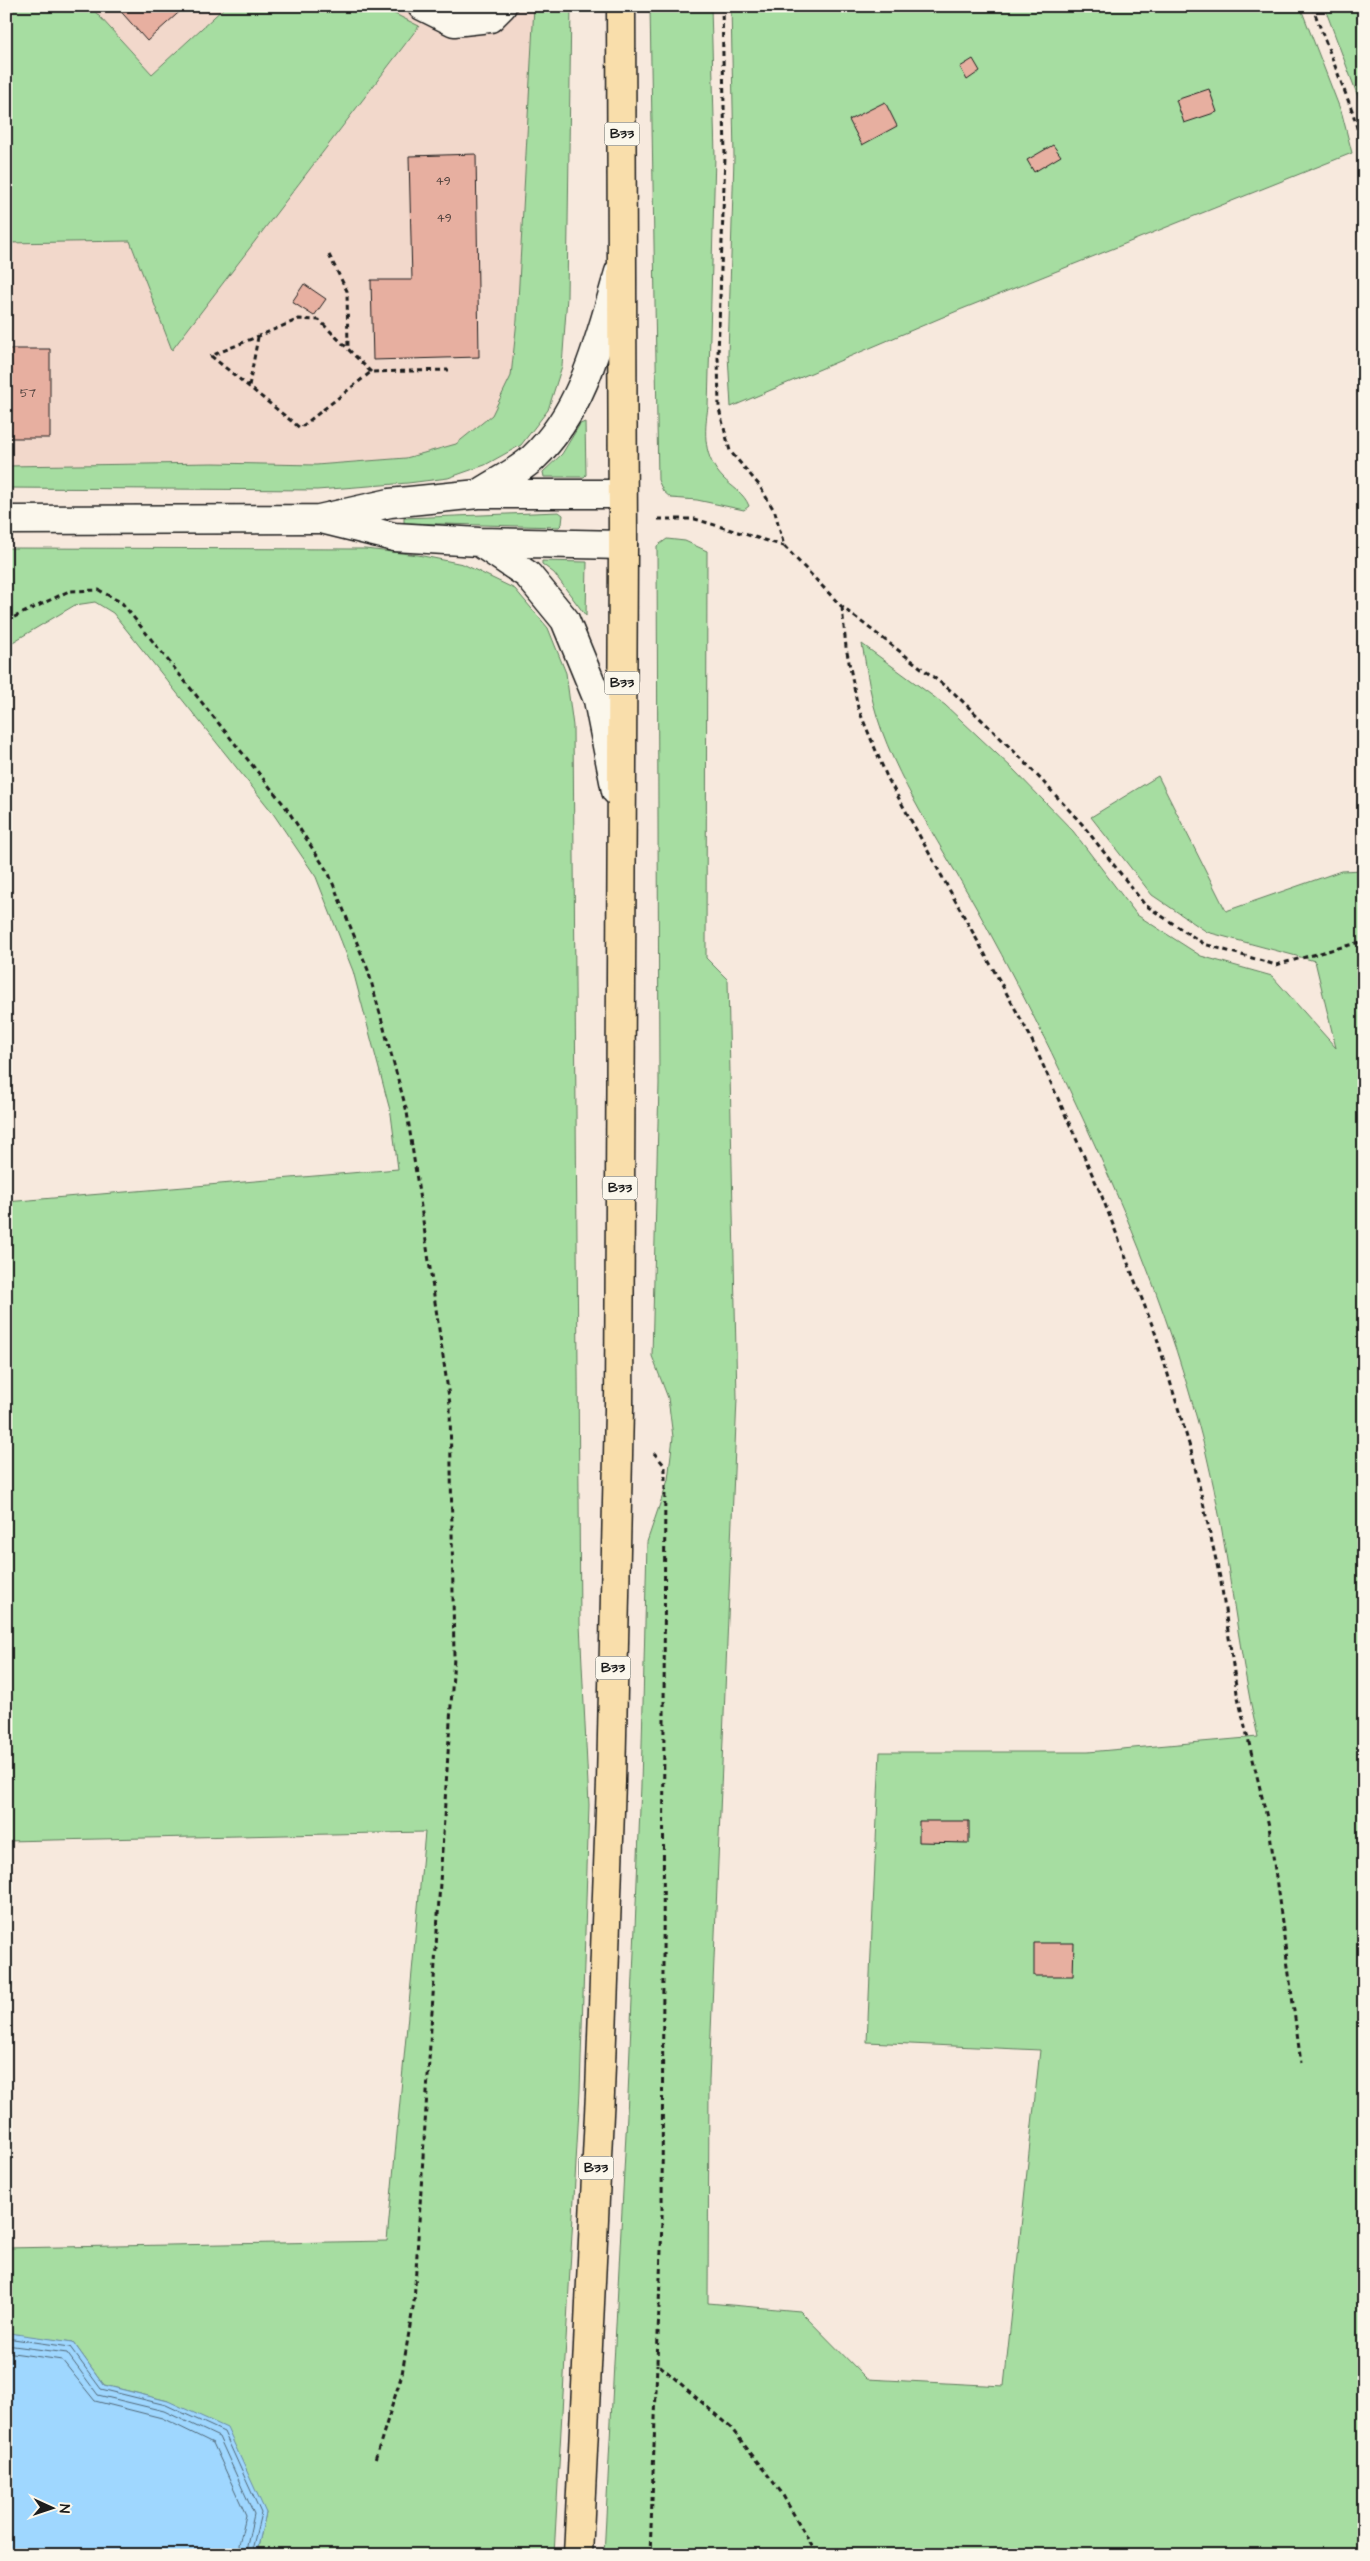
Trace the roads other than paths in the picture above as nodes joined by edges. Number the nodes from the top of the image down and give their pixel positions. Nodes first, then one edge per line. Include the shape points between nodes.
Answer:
1 (422, 6) edge
2 (502, 6) edge
3 (621, 6) edge
4 (622, 261) junction
5 (478, 494) junction
6 (622, 494) junction
7 (319, 519) junction
8 (6, 520) edge
9 (479, 542) junction
10 (623, 544) junction
11 (622, 820) junction
12 (578, 2555) edge

1 - 2 main road via 454,22 490,18
3 - 4 highway, B33
4 - 5 main road, B33 via 595,354 566,418 532,458
4 - 6 highway, B33
5 - 6 main road
5 - 7 main road via 390,503
6 - 10 highway, B33
7 - 8 main road
7 - 9 main road via 394,536
9 - 10 main road
9 - 11 main road, B33 via 528,575 565,620 598,700
10 - 11 highway, B33
11 - 12 highway, B33 via 619,1409 611,1782

